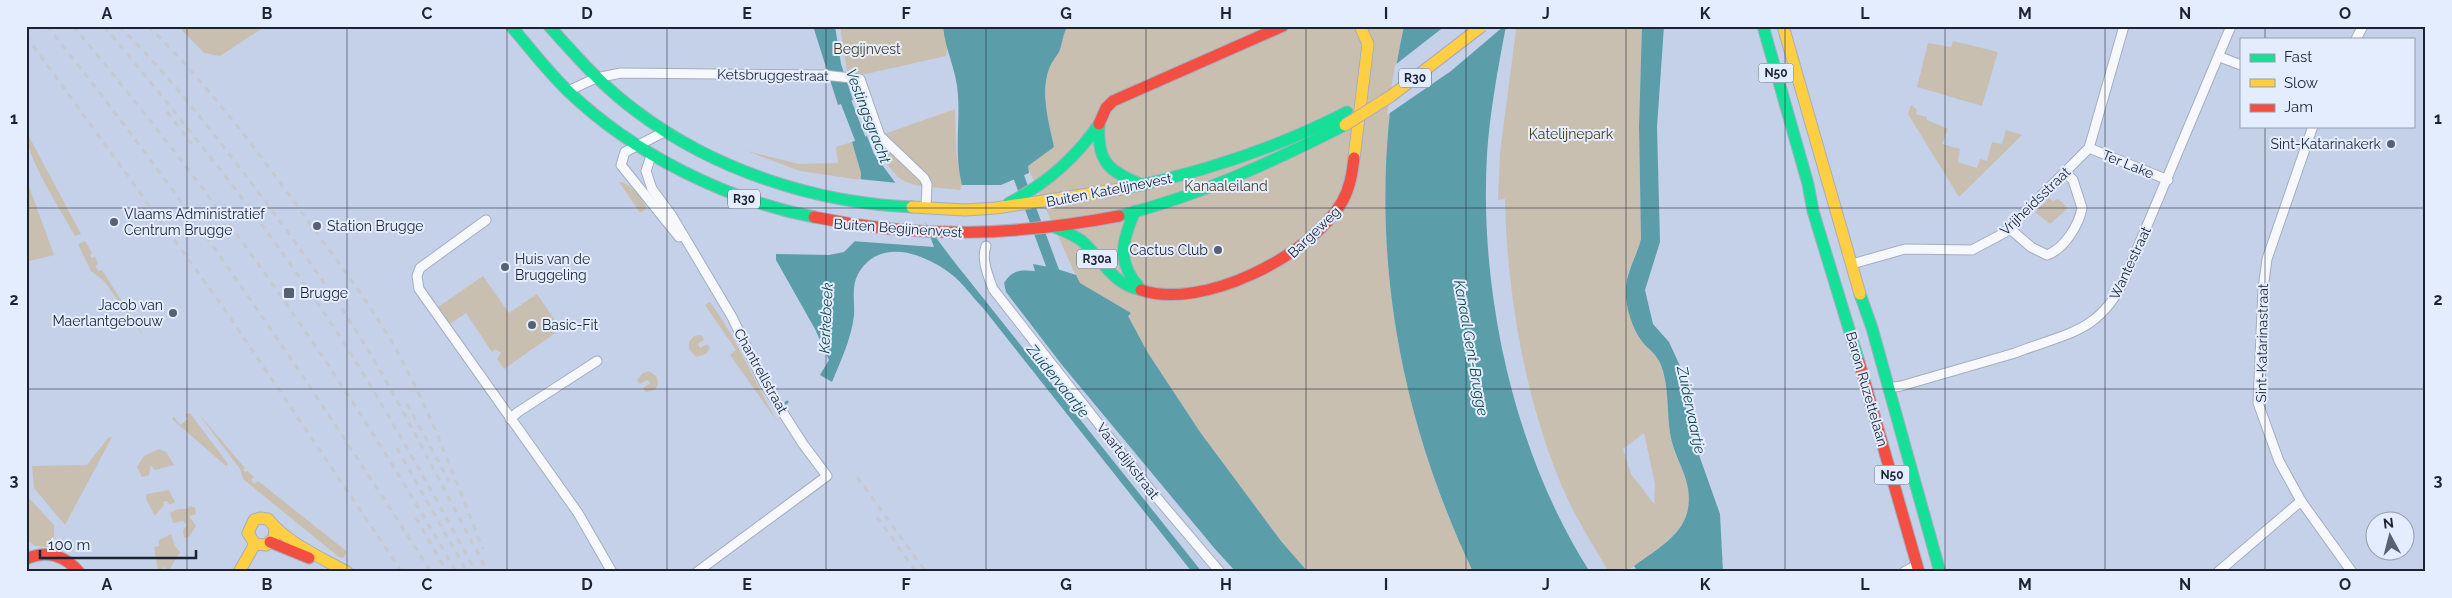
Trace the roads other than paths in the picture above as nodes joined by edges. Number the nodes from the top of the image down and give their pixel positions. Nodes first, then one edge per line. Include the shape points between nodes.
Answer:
1 (511, 26) edge
2 (549, 26) edge
3 (1283, 26) edge
4 (1360, 26) edge
5 (1468, 26) edge
6 (1482, 26) edge
7 (1763, 26) edge
8 (1783, 26) edge
9 (2124, 26) edge
10 (2231, 26) edge
11 (2363, 26) edge
12 (2357, 38) edge
13 (2220, 56) junction
14 (2240, 65) edge
15 (596, 78) junction
16 (568, 91) junction
17 (1099, 124) junction
18 (2312, 128) edge
19 (664, 132) junction
20 (635, 145) junction
21 (2089, 148) junction
22 (651, 156) junction
23 (2065, 172) junction
24 (2168, 180) junction
25 (1143, 185) junction
26 (1009, 205) junction
27 (923, 207) junction
28 (1135, 211) junction
29 (486, 220) dead end
30 (1054, 227) junction
31 (2009, 228) junction
32 (1020, 231) joint
33 (986, 246) dead end
34 (698, 264) junction
35 (1852, 264) junction
36 (1835, 279) junction
37 (1141, 290) junction
38 (596, 362) dead end
39 (1864, 379) junction
40 (1887, 385) junction
41 (510, 419) junction
42 (2301, 501) junction
43 (275, 528) junction
44 (270, 542) junction
45 (255, 544) junction
46 (26, 548) edge
47 (32, 556) edge
48 (1918, 568) edge
49 (79, 572) edge
50 (239, 572) edge
51 (339, 572) edge
52 (346, 572) edge
53 (612, 572) edge
54 (697, 572) edge
55 (1220, 572) edge
56 (1904, 572) edge
57 (1940, 572) edge
58 (2218, 572) edge
59 (2352, 572) edge

1 - 16 main road, Buiten Begijnenvest / R30
2 - 15 main road, Buiten Begijnenvest / R30
3 - 17 main road via 1113,101
4 - 37 main road, Bargeweg / R30a via 1368,44 1366,71 1351,181 1337,212 1299,249 1262,272 1178,296 1154,295
5 - 25 main road, Buiten Katelijnevest / R30 via 1412,69 1314,130 1211,169
6 - 28 main road, Buiten Katelijnevest / R30, bridge via 1437,62 1345,125 1215,184
7 - 36 main road, Baron Ruzettelaan / N50 via 1808,184 1821,208 1830,240
8 - 35 main road, Baron Ruzettelaan / N50
9 - 21 street, Vrijheidsstraat
10 - 13 street, Wantestraat
11 - 12 street
13 - 14 street
13 - 24 street, Wantestraat
15 - 16 street, Ketsbruggestraat
15 - 19 main road, Buiten Begijnenvest / R30
15 - 27 street, Ketsbruggestraat via 621,73 824,75 860,79 880,136 927,184
16 - 20 main road, Buiten Begijnenvest / R30
17 - 25 main road via 1098,148 1106,165
17 - 26 main road via 1087,144 1068,164
18 - 42 street, Sint-Katarinastraat via 2267,258 2258,403 2279,461
19 - 20 street
19 - 22 main road
19 - 27 main road, Buiten Begijnenvest / R30 via 705,156 782,186 843,198
20 - 22 main road, Buiten Begijnenvest / R30
20 - 34 street, Chantrellstraat via 625,152 621,165
21 - 23 street, Vrijheidsstraat
21 - 24 street, Ter Lake
22 - 32 main road, Buiten Begijnenvest / R30 via 710,186 745,199 783,212 843,225 929,233
22 - 34 street, Chantrellstraat via 646,171 648,180
23 - 31 street, Vrijheidsstraat
23 - 31 street via 2073,180 2082,208 2068,237 2047,255 2031,247
24 - 40 street, Wantestraat via 2117,297 2104,313 2069,334 2015,353 1901,386
25 - 26 main road, Buiten Katelijnevest / R30
26 - 27 main road, Buiten Begijnenvest / R30 via 966,210
28 - 30 main road, Buiten Katelijnevest / R30
28 - 37 main road, R30a via 1127,230 1124,256 1125,269
29 - 41 street via 433,257 420,268 417,276 419,289
30 - 32 main road, Buiten Katelijnevest / R30
30 - 37 main road, R30a via 1076,237 1110,273 1134,290
31 - 35 street, Vrijheidsstraat via 1972,250 1905,249
33 - 55 street, Vaartdijkstraat via 986,271 993,289 1152,492
34 - 54 street, Chantrellstraat via 732,317 764,383 827,476
35 - 36 main road via 1838,268
35 - 40 main road, Baron Ruzettelaan / N50
36 - 39 main road, Baron Ruzettelaan / N50
38 - 41 street
39 - 40 main road via 1873,384
39 - 48 main road, Baron Ruzettelaan / N50
40 - 57 main road, Baron Ruzettelaan / N50
41 - 53 street via 578,513
42 - 58 street
42 - 59 street, Sint-Katarinastraat
43 - 44 main road
43 - 45 main road via 263,517 252,521 248,533
43 - 52 main road
44 - 45 main road
44 - 51 main road
45 - 50 main road
46 - 47 main road
47 - 49 main road via 56,554
48 - 56 street

